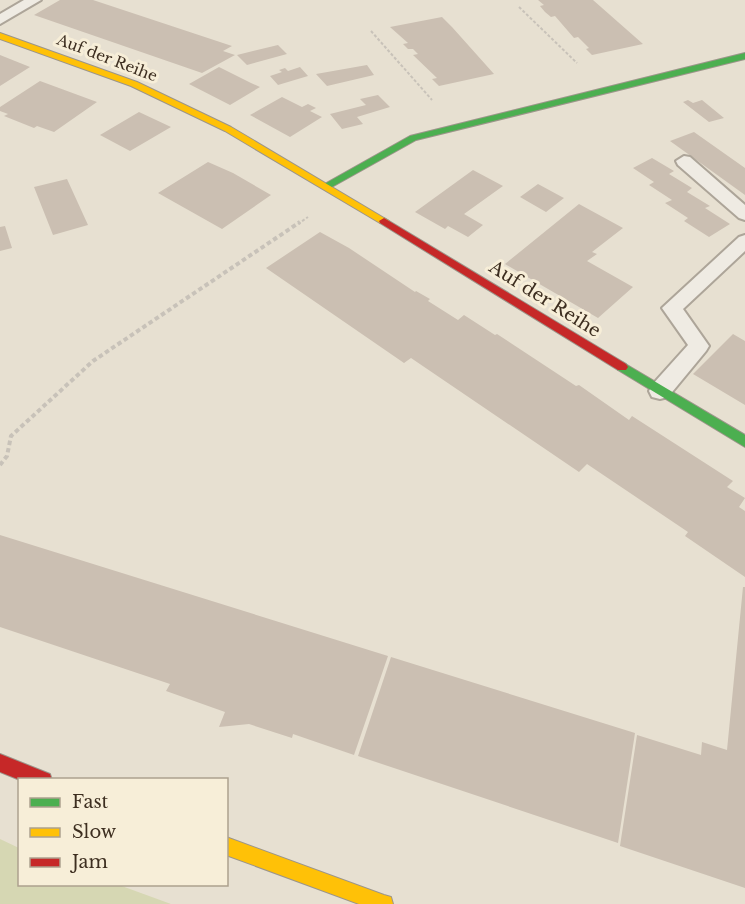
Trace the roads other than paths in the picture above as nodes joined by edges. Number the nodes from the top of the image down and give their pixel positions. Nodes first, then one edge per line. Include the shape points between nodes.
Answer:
1 (34, 0) edge
2 (0, 20) edge
3 (0, 36) edge
4 (745, 56) edge
5 (684, 161) dead end
6 (326, 186) junction
7 (745, 214) edge
8 (745, 241) edge
9 (660, 391) junction
10 (745, 442) edge
11 (0, 763) edge
12 (39, 778) edge
13 (228, 847) edge
14 (384, 904) edge

1 - 2 lane
3 - 6 main road, Auf der Reihe via 134,84 228,129
4 - 6 main road via 413,138
5 - 7 lane
6 - 9 main road, Auf der Reihe
8 - 9 lane via 672,308 699,346
9 - 10 main road, Auf der Reihe
11 - 12 main road
13 - 14 main road

